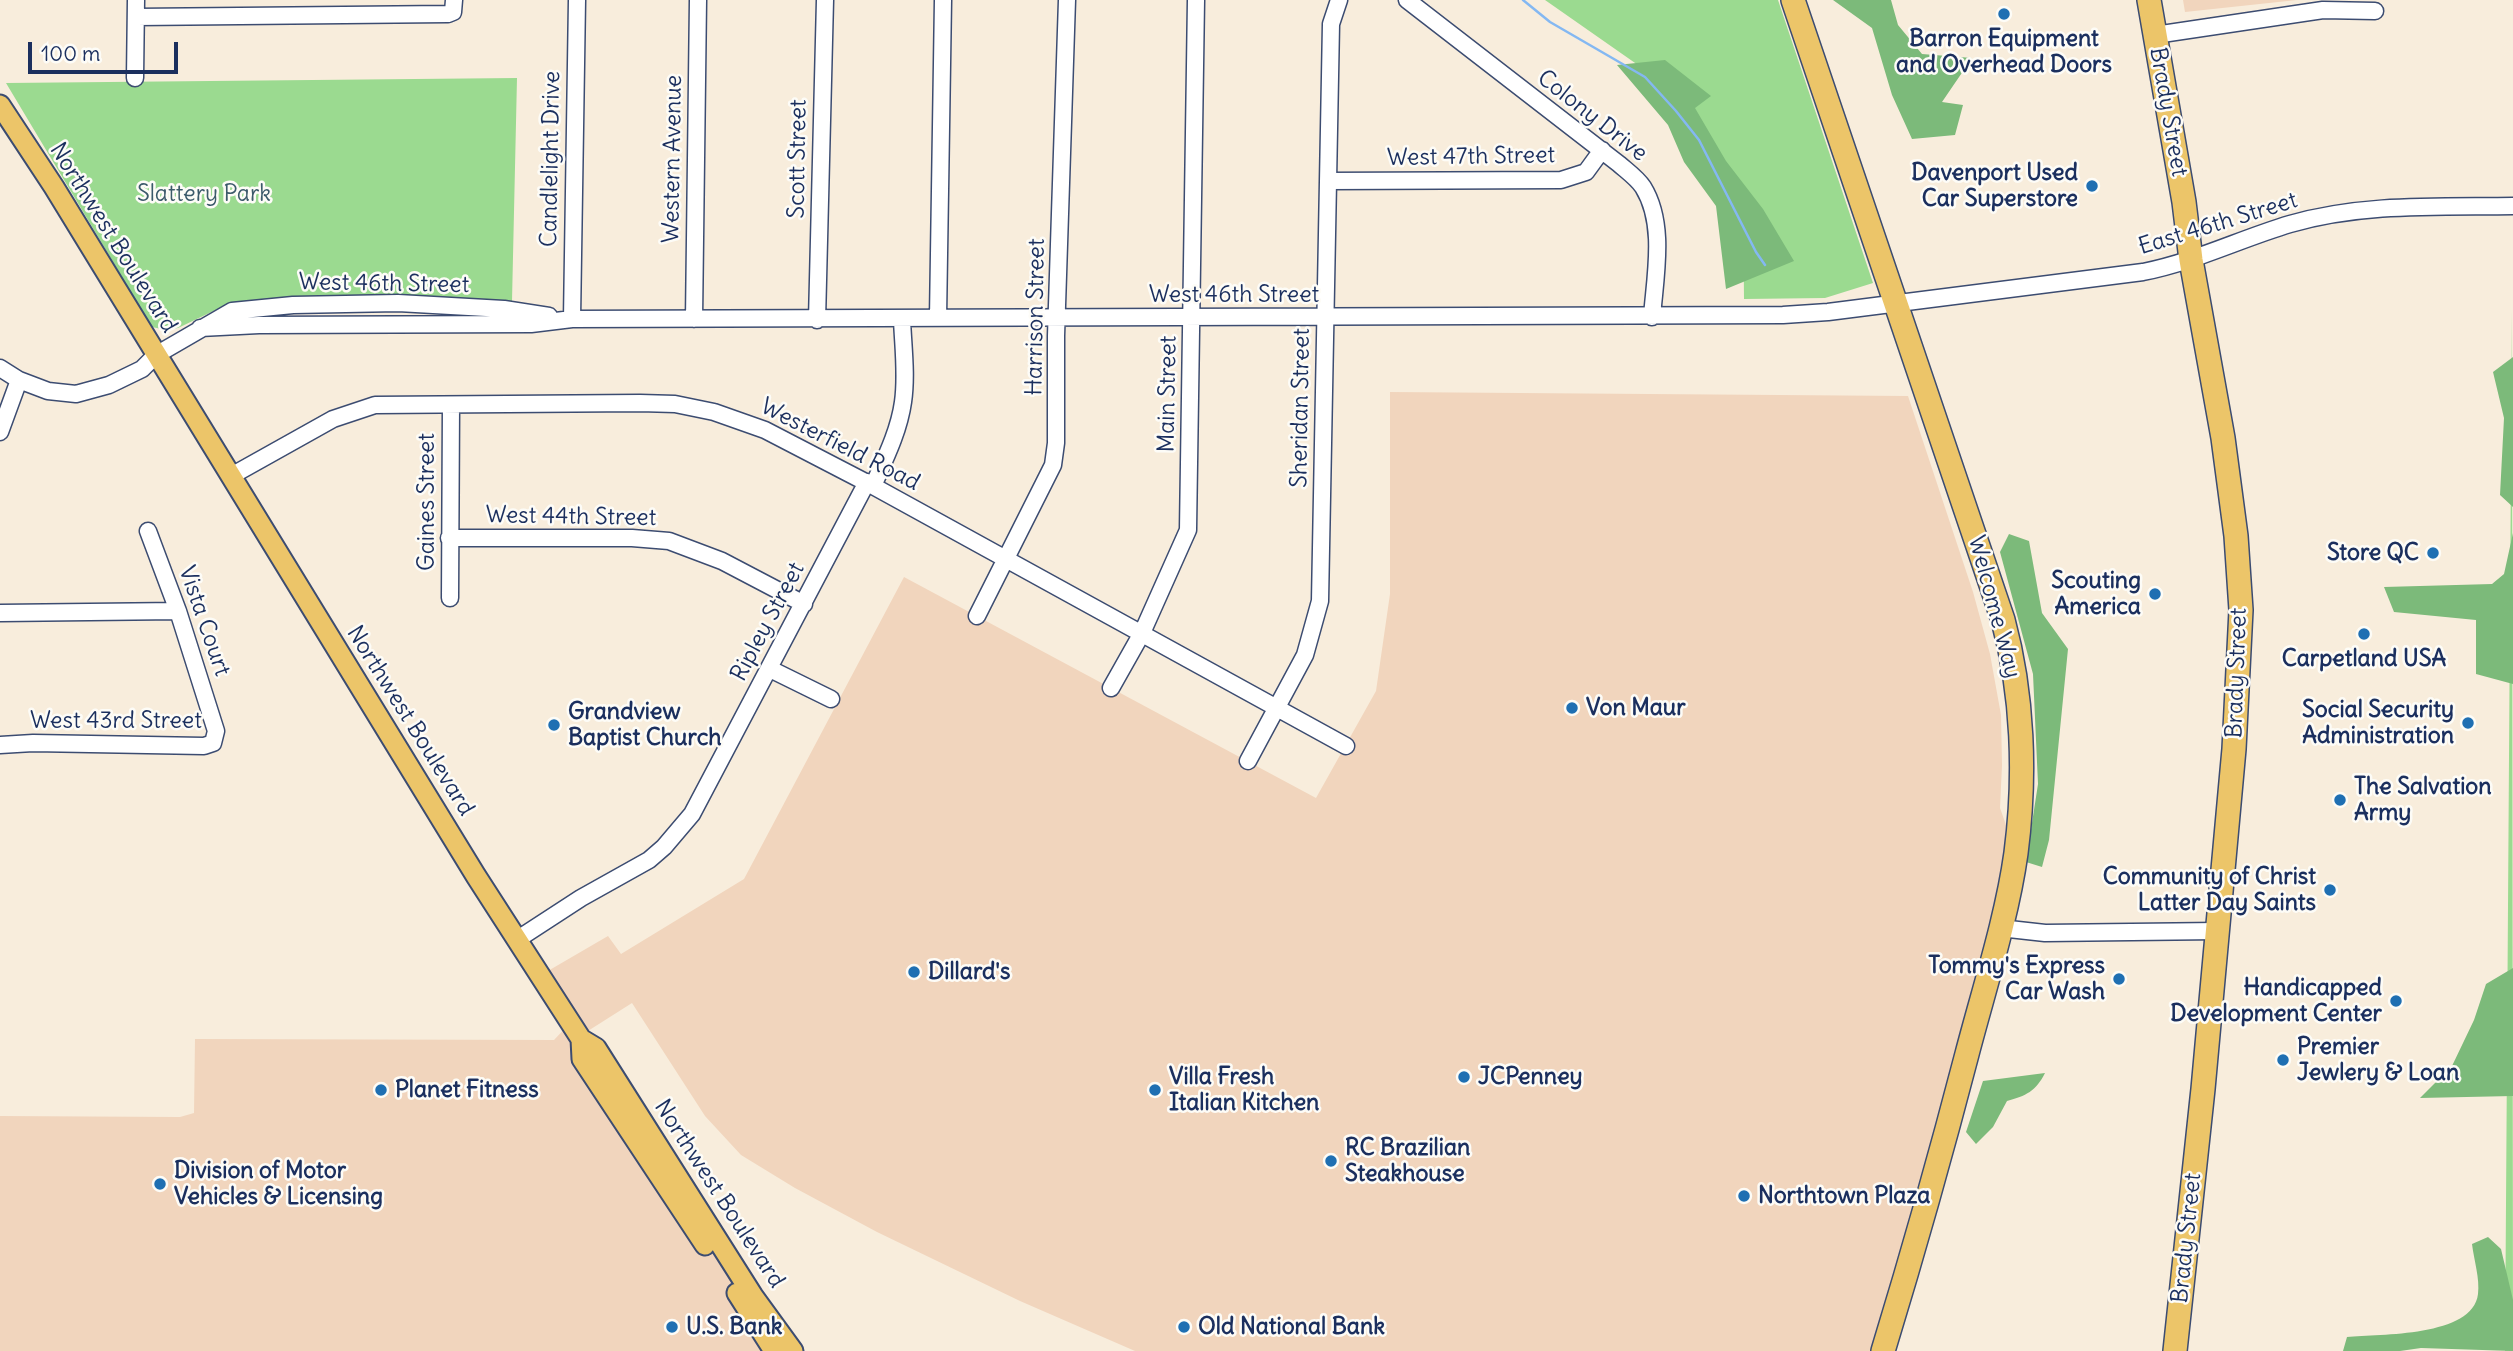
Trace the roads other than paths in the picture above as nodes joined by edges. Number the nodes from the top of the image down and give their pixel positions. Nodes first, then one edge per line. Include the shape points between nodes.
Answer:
1 (136, 0) edge
2 (454, 0) edge
3 (576, 0) edge
4 (698, 0) edge
5 (825, 0) edge
6 (943, 0) edge
7 (1067, 0) edge
8 (1196, 0) edge
9 (1339, 0) edge
10 (1407, 0) edge
11 (1793, 0) edge
12 (2149, 0) edge
13 (2375, 10) dead end
14 (136, 18) junction
15 (2155, 35) junction
16 (135, 78) dead end
17 (0, 106) edge
18 (1602, 150) junction
19 (1328, 181) junction
20 (2513, 206) edge
21 (2191, 260) junction
22 (1896, 304) junction
23 (1192, 317) junction
24 (1651, 317) junction
25 (938, 318) junction
26 (1058, 318) junction
27 (1325, 318) junction
28 (572, 319) junction
29 (695, 319) junction
30 (902, 319) junction
31 (817, 320) junction
32 (156, 355) junction
33 (0, 368) edge
34 (19, 380) junction
35 (450, 405) junction
36 (0, 432) edge
37 (231, 476) junction
38 (870, 484) junction
39 (148, 531) dead end
40 (449, 538) junction
41 (1006, 558) junction
42 (450, 598) dead end
43 (804, 604) junction
44 (178, 611) junction
45 (0, 613) edge
46 (977, 616) dead end
47 (1142, 633) junction
48 (770, 669) junction
49 (1111, 688) dead end
50 (831, 699) dead end
51 (1277, 707) junction
52 (214, 725) joint
53 (0, 745) edge
54 (1346, 746) dead end
55 (1248, 761) dead end
56 (2000, 928) junction
57 (2218, 931) junction
58 (517, 939) junction
59 (581, 1039) junction
60 (774, 1351) edge
61 (793, 1351) edge
62 (1883, 1351) edge
63 (2175, 1351) edge

1 - 14 street
2 - 14 street via 453,12 430,14
3 - 28 street, Candlelight Drive
4 - 29 street, Western Avenue
5 - 31 street, Scott Street
6 - 25 street
7 - 26 street, Harrison Street
8 - 23 street, Main Street
9 - 19 street, Sheridan Street via 1331,24
10 - 18 street, Colony Drive
11 - 22 highway, Welcome Way
12 - 15 highway, Brady Street
13 - 15 street via 2323,10
14 - 16 street
15 - 21 highway, Brady Street
17 - 32 main road, Northwest Boulevard
18 - 19 street, West 47th Street via 1586,172 1561,180
18 - 24 street, Colony Drive via 1643,186 1653,213 1657,243
19 - 27 street, Sheridan Street
20 - 21 street, East 46th Street via 2404,207 2330,214
21 - 22 street, East 46th Street via 2143,272
21 - 57 highway, Brady Street via 2230,489 2241,610 2236,730
22 - 24 street, West 46th Street via 1783,316
22 - 56 highway, Welcome Way via 2014,660 2020,800 2016,853
23 - 26 street, West 46th Street
23 - 27 street, West 46th Street
23 - 47 street, Main Street via 1188,530
24 - 27 street, West 46th Street
25 - 26 street, West 46th Street
25 - 30 street, West 46th Street
26 - 41 street, Harrison Street via 1053,465
27 - 51 street, Sheridan Street via 1320,601 1305,655
28 - 29 street, West 46th Street
28 - 32 street, West 46th Street via 531,324 200,328
29 - 31 street, West 46th Street
30 - 31 street, West 46th Street
30 - 38 street, Ripley Street via 903,404 891,446
32 - 34 street, West 46th Street via 142,369 76,394 48,391
32 - 37 main road, Northwest Boulevard
33 - 34 street, West 46th Street
34 - 36 street
35 - 37 street, Westerfield Road via 375,405 333,419
35 - 38 street, Westerfield Road via 675,404 765,430
35 - 40 street, Gaines Street
37 - 58 main road, Northwest Boulevard
38 - 41 street, Westerfield Road
38 - 43 street, Ripley Street
39 - 44 street, Vista Court
40 - 42 street, Gaines Street
40 - 43 street, West 44th Street via 669,541 722,561
41 - 46 street, Harrison Street
41 - 47 street, Westerfield Road
43 - 48 street, Ripley Street
44 - 45 street
44 - 52 street, Vista Court
47 - 49 street, Main Street
47 - 51 street, Westerfield Road
48 - 50 street
48 - 58 street, Ripley Street via 703,798 664,848
51 - 54 street, Westerfield Road
51 - 55 street, Sheridan Street
52 - 53 street, West 43rd Street via 216,738 204,746
56 - 57 street via 2045,933
56 - 62 highway, Welcome Way
57 - 63 highway, Brady Street
58 - 59 main road, Northwest Boulevard
59 - 60 main road, Northwest Boulevard via 582,1059
59 - 61 main road, Northwest Boulevard via 596,1048 753,1296

